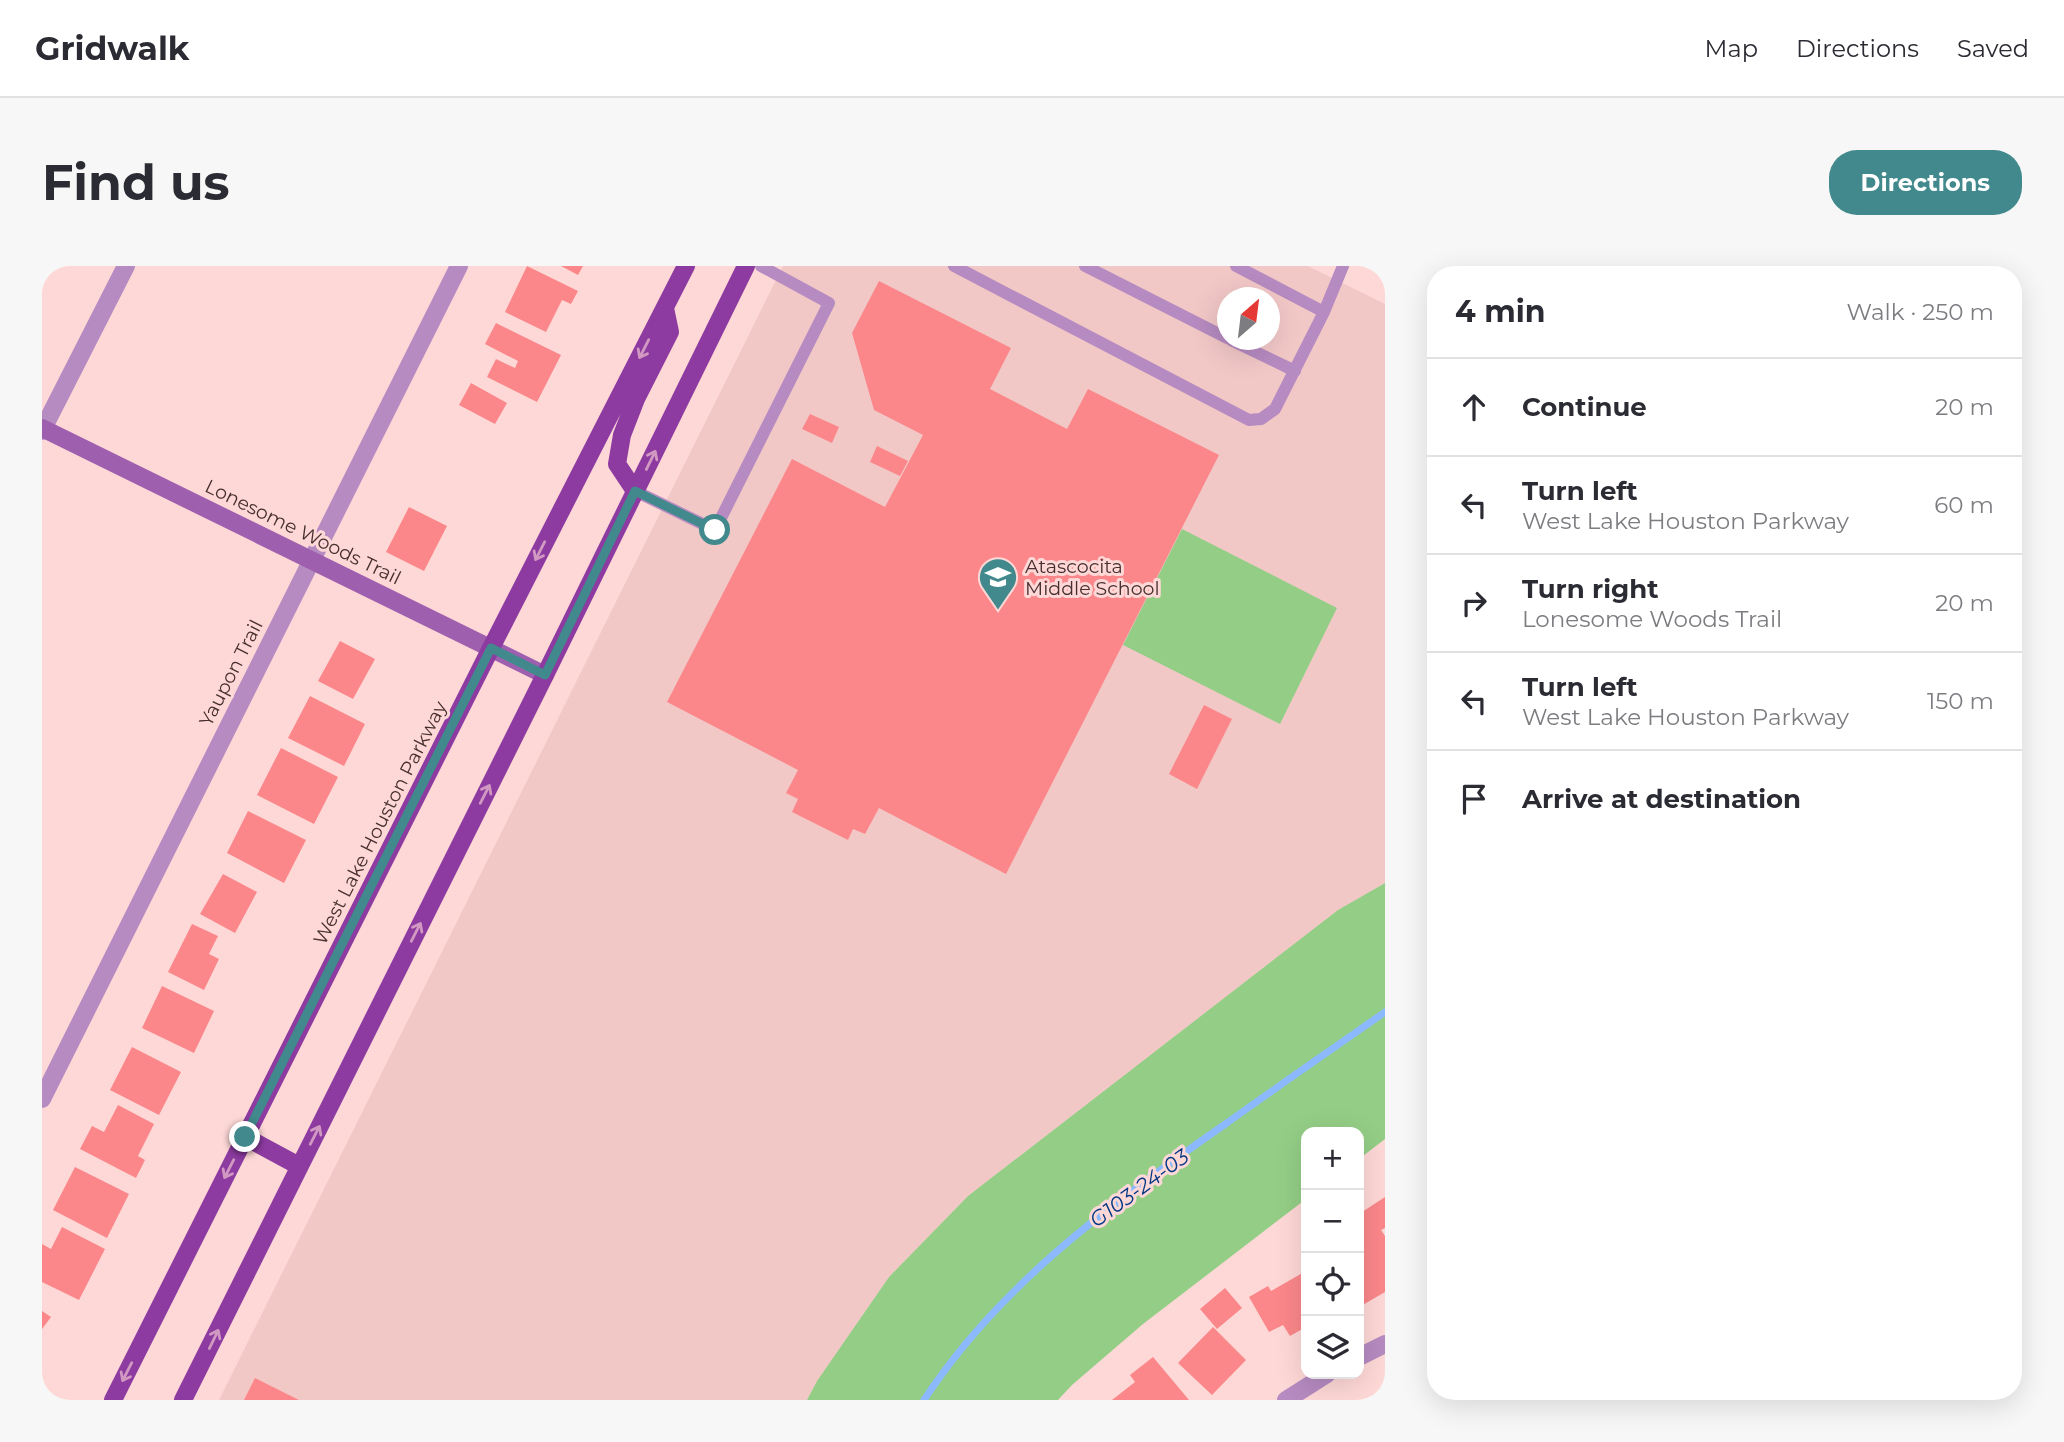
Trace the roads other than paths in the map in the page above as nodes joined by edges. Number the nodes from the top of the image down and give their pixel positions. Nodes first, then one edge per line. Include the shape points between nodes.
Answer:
1 (126, 266) edge
2 (459, 266) edge
3 (686, 266) edge
4 (746, 266) edge
5 (761, 266) edge
6 (954, 266) edge
7 (1084, 266) edge
8 (1236, 266) edge
9 (1343, 266) edge
10 (666, 308) junction
11 (1324, 312) junction
12 (1217, 333) edge
13 (1251, 350) edge
14 (1295, 372) junction
15 (42, 429) edge
16 (635, 491) junction
17 (311, 560) junction
18 (491, 648) junction
19 (545, 675) junction
20 (42, 1099) edge
21 (245, 1137) junction
22 (299, 1166) junction
23 (1385, 1344) edge
24 (1364, 1354) edge
25 (1319, 1379) edge
26 (113, 1400) edge
27 (183, 1400) edge
28 (1286, 1400) edge

1 - 15 street
2 - 17 street, Yaupon Trail
3 - 10 main road, West Lake Houston Parkway
16 -> 4 main road
5 - 16 lane via 828,303 715,530
6 - 14 lane via 1249,420 1261,419 1275,409
7 - 12 lane
8 - 11 lane
9 - 11 lane
10 - 16 main road via 670,332 636,398 617,464
10 -> 18 main road, West Lake Houston Parkway
11 - 14 lane
13 - 14 lane
15 - 17 street, Lonesome Woods Trail
16 - 19 main road
17 - 18 street, Lonesome Woods Trail
17 - 20 street, Yaupon Trail
18 - 19 street, Lonesome Woods Trail
18 - 21 main road, West Lake Houston Parkway
22 -> 19 main road
21 - 22 main road
21 -> 26 main road, West Lake Houston Parkway
27 -> 22 main road
23 - 24 street
25 - 28 street

